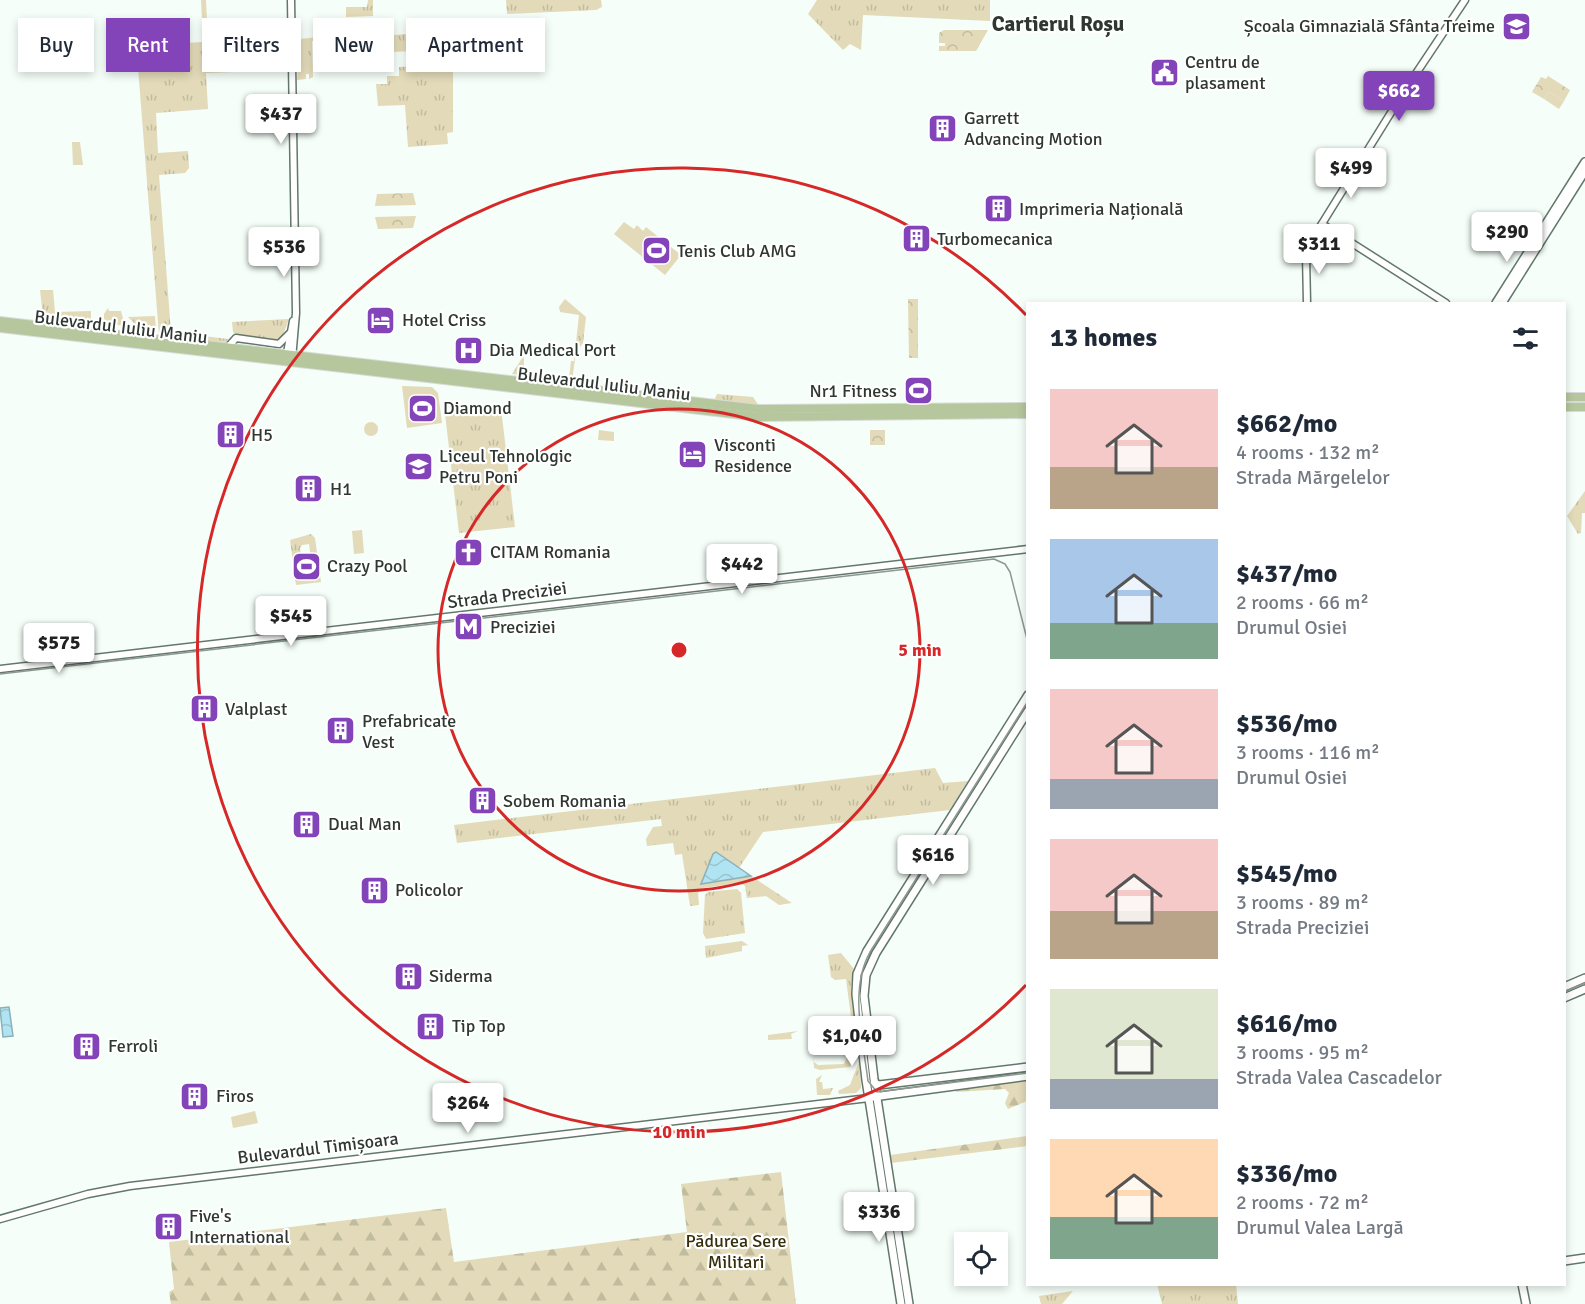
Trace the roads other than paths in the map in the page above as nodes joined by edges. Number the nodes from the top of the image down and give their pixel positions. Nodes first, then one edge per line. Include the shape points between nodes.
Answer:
1 (291, 0) edge
2 (1465, 0) edge
3 (1585, 162) edge
4 (1585, 171) edge
5 (1553, 217) junction
6 (1322, 224) junction
7 (1540, 237) junction
8 (1307, 302) edge
9 (1444, 302) edge
10 (1497, 302) edge
11 (1503, 302) edge
12 (296, 313) junction
13 (0, 321) edge
14 (0, 328) edge
15 (289, 334) junction
16 (100, 336) junction
17 (227, 348) junction
18 (289, 358) junction
19 (1585, 397) edge
20 (1566, 398) edge
21 (1026, 407) edge
22 (1566, 407) edge
23 (1585, 407) edge
24 (708, 408) junction
25 (1026, 414) edge
26 (1026, 550) edge
27 (0, 669) edge
28 (1026, 698) edge
29 (1026, 714) edge
30 (921, 866) junction
31 (928, 870) junction
32 (896, 905) junction
33 (903, 910) junction
34 (1585, 978) edge
35 (1566, 986) edge
36 (1585, 989) edge
37 (856, 994) junction
38 (864, 994) junction
39 (1566, 997) edge
40 (1026, 1067) edge
41 (1026, 1076) edge
42 (876, 1085) junction
43 (871, 1095) junction
44 (0, 1219) edge
45 (1585, 1258) edge
46 (1566, 1261) edge
47 (1522, 1286) edge
48 (901, 1304) edge
49 (909, 1304) edge
50 (1526, 1304) edge

1 - 12 street
2 - 6 street
3 - 5 main road
4 - 5 main road
5 - 7 main road
6 - 8 street via 1306,255
6 - 9 street
7 - 10 main road
7 - 11 main road
12 - 15 street
12 - 18 street
13 - 16 main road, Bulevardul Iuliu Maniu
14 - 16 main road, Bulevardul Iuliu Maniu
15 - 17 street via 279,344 236,338
15 - 18 street
16 - 17 main road, Bulevardul Iuliu Maniu
16 - 18 main road, Bulevardul Iuliu Maniu
17 - 18 main road, Bulevardul Iuliu Maniu
18 - 24 main road, Bulevardul Iuliu Maniu
19 - 20 main road
21 - 24 main road, Bulevardul Iuliu Maniu
22 - 23 main road
24 - 25 main road, Bulevardul Iuliu Maniu via 776,418
26 - 27 street, Strada Preciziei
28 - 30 main road
29 - 31 main road
30 - 31 main road
30 - 32 main road
31 - 33 main road
32 - 33 main road
32 - 37 main road via 861,961
33 - 38 main road via 871,961
34 - 35 main road
36 - 39 main road
37 - 38 main road
37 - 43 main road
38 - 42 main road
40 - 42 main road
41 - 43 main road
42 - 43 main road
43 - 44 street, Bulevardul Timișoara via 130,1186
43 - 48 main road
43 - 49 main road
45 - 46 main road
47 - 50 main road

